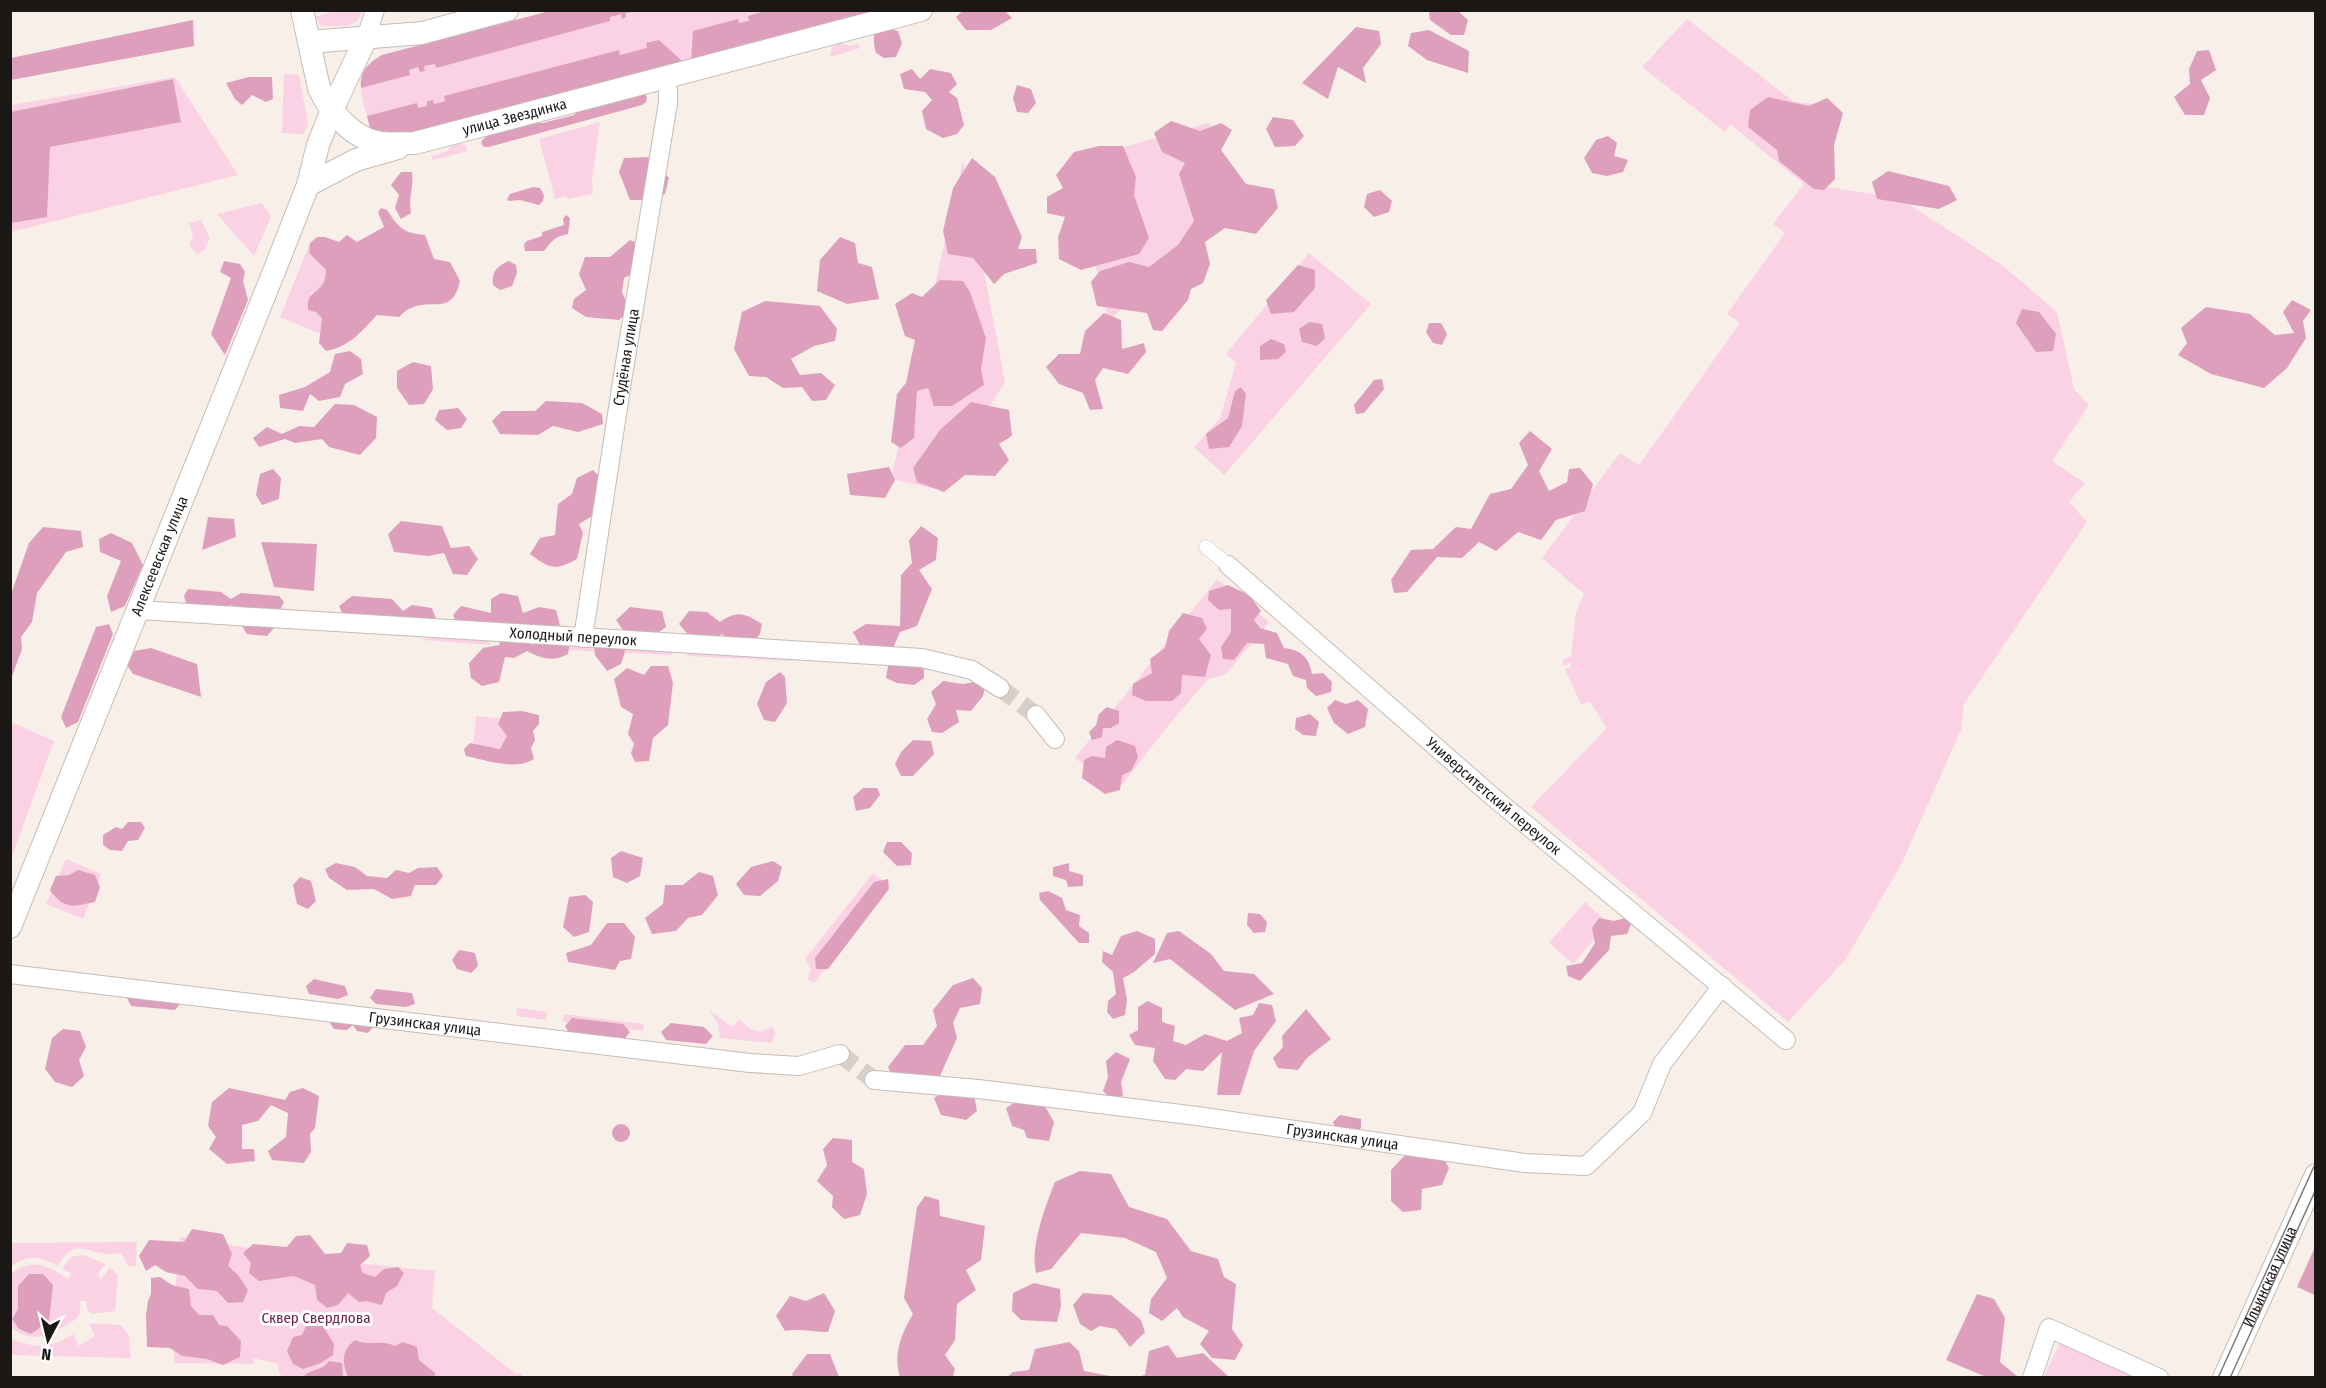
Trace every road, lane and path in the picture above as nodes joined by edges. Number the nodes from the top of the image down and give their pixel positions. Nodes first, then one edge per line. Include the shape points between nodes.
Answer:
1 (302, 10) edge
2 (375, 10) edge
3 (507, 10) edge
4 (921, 10) edge
5 (366, 38) junction
6 (309, 42) junction
7 (665, 79) junction
8 (332, 110) junction
9 (415, 143) junction
10 (308, 185) junction
11 (1206, 547) dead end
12 (1228, 565) joint
13 (139, 610) junction
14 (583, 638) junction
15 (1000, 688) tunnel mouth
16 (1036, 715) tunnel mouth
17 (1055, 739) dead end
18 (10, 927) edge
19 (10, 974) edge
20 (1722, 986) junction
21 (1786, 1040) dead end
22 (840, 1054) dead end
23 (874, 1080) tunnel mouth
24 (2316, 1176) edge
25 (2032, 1377) edge
26 (2159, 1377) edge
27 (2224, 1377) edge

1 - 6 street, улица Звездинка
2 - 5 street
3 - 5 street via 422,33
4 - 7 street, улица Звездинка
5 - 6 street
5 - 8 street
6 - 8 street, улица Звездинка via 319,88
7 - 9 street, улица Звездинка
7 - 14 street, Студёная улица via 668,103
8 - 9 street, улица Звездинка via 365,138 380,143
8 - 10 street, Алексеевская улица
9 - 10 street via 356,160
10 - 13 street, Алексеевская улица
11 - 12 street, Университетский переулок
12 - 20 street, Университетский переулок via 1476,783
13 - 14 street, Холодный переулок
13 - 18 street, Алексеевская улица
14 - 15 street, Холодный переулок via 922,658 972,670
16 - 17 street
19 - 22 street, Грузинская улица via 750,1063 798,1066
20 - 21 street, Университетский переулок
20 - 23 street, Грузинская улица via 1662,1064 1642,1113 1586,1166 1525,1163 1197,1116
24 - 27 street, Ильинская улица
25 - 26 street via 2049,1328

